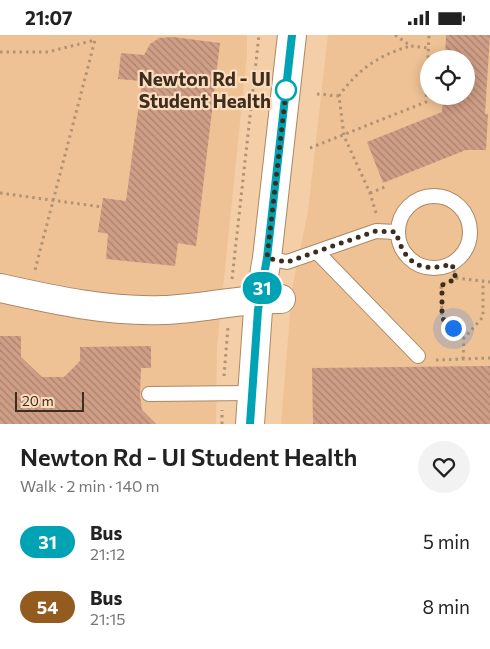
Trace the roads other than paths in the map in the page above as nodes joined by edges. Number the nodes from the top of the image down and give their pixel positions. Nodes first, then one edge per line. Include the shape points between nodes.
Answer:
1 (292, 35) edge
2 (396, 232) junction
3 (317, 252) junction
4 (267, 258) junction
5 (0, 288) edge
6 (270, 299) junction
7 (424, 358) road end
8 (252, 393) junction
9 (149, 394) dead end
10 (250, 424) edge

1 - 4 street
2 - 2 lane via 401,214 415,200 434,195 452,200 466,214 471,232 466,251 452,264 434,269 415,264 401,251
2 - 3 lane via 376,231
3 - 4 lane via 287,262
3 - 7 lane
4 - 6 street
5 - 6 street via 68,303 130,310 171,310
6 - 8 street
8 - 9 lane
8 - 10 street

